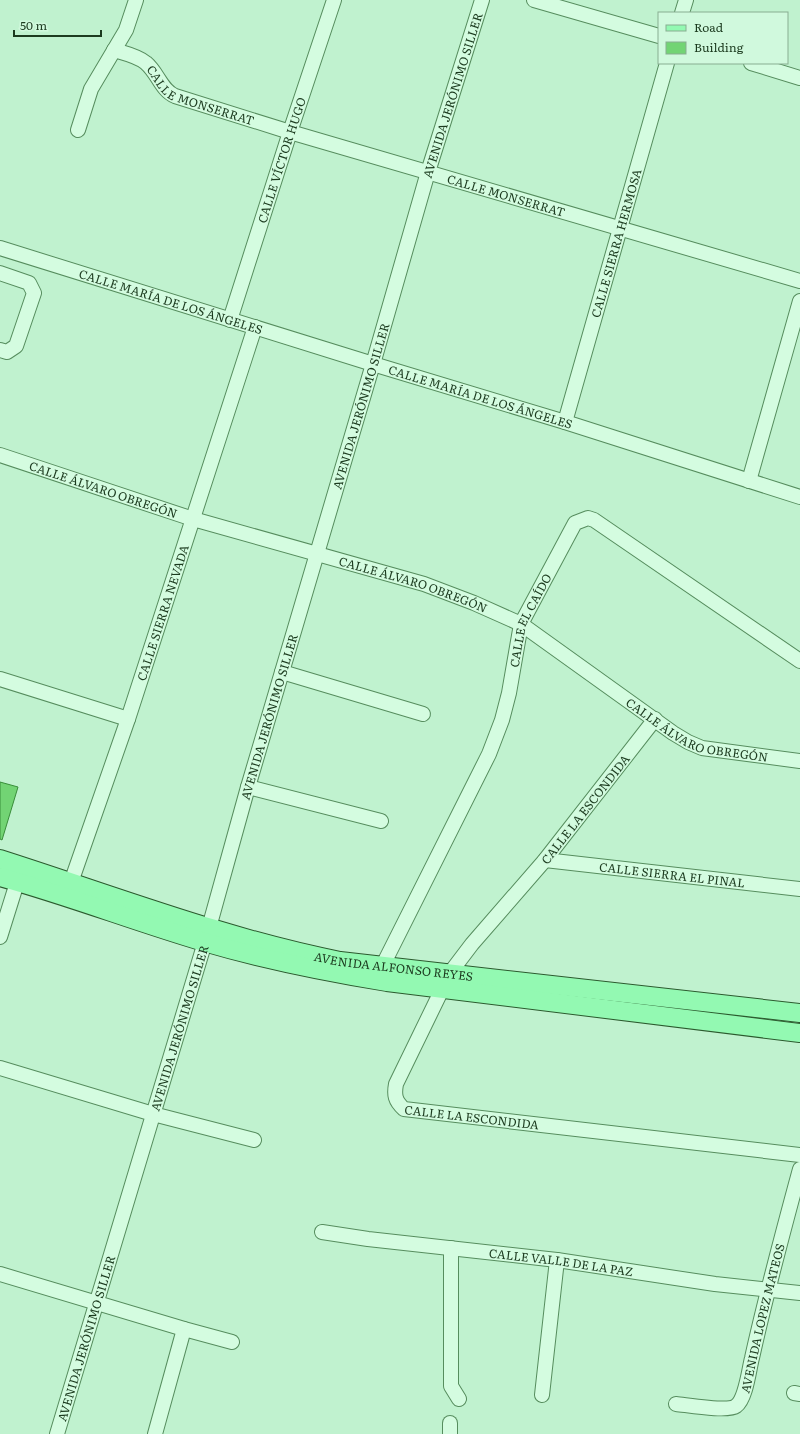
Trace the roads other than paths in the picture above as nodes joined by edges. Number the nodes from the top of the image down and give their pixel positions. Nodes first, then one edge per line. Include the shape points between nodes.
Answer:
1 (136, 0) edge
2 (334, 0) edge
3 (482, 0) edge
4 (534, 0) edge
5 (686, 0) edge
6 (682, 12) edge
7 (658, 36) edge
8 (114, 50) junction
9 (667, 64) edge
10 (754, 64) edge
11 (800, 78) edge
12 (78, 130) dead end
13 (290, 132) junction
14 (428, 172) junction
15 (621, 228) junction
16 (0, 248) edge
17 (0, 273) edge
18 (800, 281) edge
19 (800, 301) edge
20 (230, 320) junction
21 (255, 327) junction
22 (0, 350) edge
23 (373, 364) junction
24 (565, 422) junction
25 (0, 455) edge
26 (748, 481) junction
27 (800, 497) edge
28 (193, 519) junction
29 (316, 553) junction
30 (521, 624) junction
31 (800, 661) edge
32 (282, 672) junction
33 (0, 679) edge
34 (423, 714) dead end
35 (128, 719) junction
36 (655, 720) junction
37 (800, 762) edge
38 (248, 787) junction
39 (381, 821) dead end
40 (0, 859) edge
41 (545, 860) junction
42 (20, 874) junction
43 (0, 877) edge
44 (69, 890) junction
45 (800, 890) edge
46 (207, 935) junction
47 (0, 937) edge
48 (382, 967) junction
49 (447, 981) junction
50 (800, 1013) edge
51 (800, 1033) edge
52 (0, 1068) edge
53 (153, 1114) junction
54 (254, 1140) dead end
55 (800, 1155) edge
56 (800, 1169) edge
57 (795, 1207) edge
58 (322, 1232) dead end
59 (451, 1248) junction
60 (557, 1260) junction
61 (0, 1274) edge
62 (768, 1289) junction
63 (800, 1293) edge
64 (96, 1302) junction
65 (184, 1329) junction
66 (232, 1342) dead end
67 (542, 1395) dead end
68 (459, 1399) dead end
69 (676, 1404) dead end
70 (57, 1434) edge
71 (155, 1434) edge

1 - 8 street via 126,30
2 - 13 street, CALLE VÍCTOR HUGO
3 - 14 street, AVENIDA JERÓNIMO SILLER
4 - 7 street
5 - 6 street
8 - 12 street via 91,89
8 - 13 street, CALLE MONSERRAT via 145,61 171,94
9 - 15 street, CALLE SIERRA HERMOSA
10 - 11 street
13 - 14 street, CALLE MONSERRAT
13 - 20 street, CALLE VÍCTOR HUGO
14 - 15 street, CALLE MONSERRAT
14 - 23 street, AVENIDA JERÓNIMO SILLER
15 - 18 street, CALLE MONSERRAT
15 - 24 street, CALLE SIERRA HERMOSA
16 - 20 street, CALLE MARÍA DE LOS ÁNGELES
17 - 22 street via 29,283 34,294 16,346 6,352
19 - 26 street
20 - 21 street, CALLE MARÍA DE LOS ÁNGELES
21 - 23 street, CALLE MARÍA DE LOS ÁNGELES
21 - 28 street, CALLE SIERRA NEVADA
23 - 24 street, CALLE MARÍA DE LOS ÁNGELES
23 - 29 street, AVENIDA JERÓNIMO SILLER
24 - 26 street, CALLE MARÍA DE LOS ÁNGELES
25 - 28 street, CALLE ÁLVARO OBREGÓN
26 - 27 street, CALLE MARÍA DE LOS ÁNGELES
28 - 29 street, CALLE ÁLVARO OBREGÓN
28 - 35 street, CALLE SIERRA NEVADA
29 - 30 street, CALLE ÁLVARO OBREGÓN via 424,584
29 - 32 street, AVENIDA JERÓNIMO SILLER
30 - 31 street, CALLE EL CAÍDO via 572,527 575,523 588,518
30 - 36 street, CALLE ÁLVARO OBREGÓN
30 - 48 street, CALLE EL CAÍDO via 509,693 489,754
32 - 34 street
32 - 38 street, AVENIDA JERÓNIMO SILLER
33 - 35 street
35 - 44 street, CALLE SIERRA NEVADA
36 - 37 street, CALLE ÁLVARO OBREGÓN via 688,742 702,748
36 - 41 street, CALLE LA ESCONDIDA
38 - 39 street
38 - 46 street, AVENIDA JERÓNIMO SILLER
40 - 42 main road, AVENIDA ALFONSO REYES
41 - 45 street, CALLE SIERRA EL PINAL
41 - 49 street, CALLE LA ESCONDIDA via 472,944
42 - 43 main road, AVENIDA ALFONSO REYES
42 - 44 main road, AVENIDA ALFONSO REYES
42 - 47 street
44 - 46 main road, AVENIDA ALFONSO REYES
46 - 48 main road, AVENIDA ALFONSO REYES via 340,962
46 - 49 main road, AVENIDA ALFONSO REYES via 289,964 338,974
46 - 53 street, AVENIDA JERÓNIMO SILLER
48 - 49 main road, AVENIDA ALFONSO REYES
49 - 50 main road, AVENIDA ALFONSO REYES
49 - 51 main road, AVENIDA ALFONSO REYES
49 - 55 street, CALLE LA ESCONDIDA via 396,1084 395,1098 404,1108
52 - 53 street
53 - 54 street
53 - 64 street, AVENIDA JERÓNIMO SILLER
56 - 57 street, AVENIDA LOPEZ MATEOS
57 - 62 street, AVENIDA LOPEZ MATEOS
58 - 59 street, CALLE VALLE DE LA PAZ
59 - 60 street, CALLE VALLE DE LA PAZ
59 - 68 street via 451,1386
60 - 62 street, CALLE VALLE DE LA PAZ via 714,1284
60 - 67 street
61 - 64 street
62 - 63 street, CALLE VALLE DE LA PAZ
62 - 69 street, AVENIDA LOPEZ MATEOS via 740,1402 733,1407 723,1408
64 - 65 street
64 - 70 street, AVENIDA JERÓNIMO SILLER
65 - 66 street
65 - 71 street

